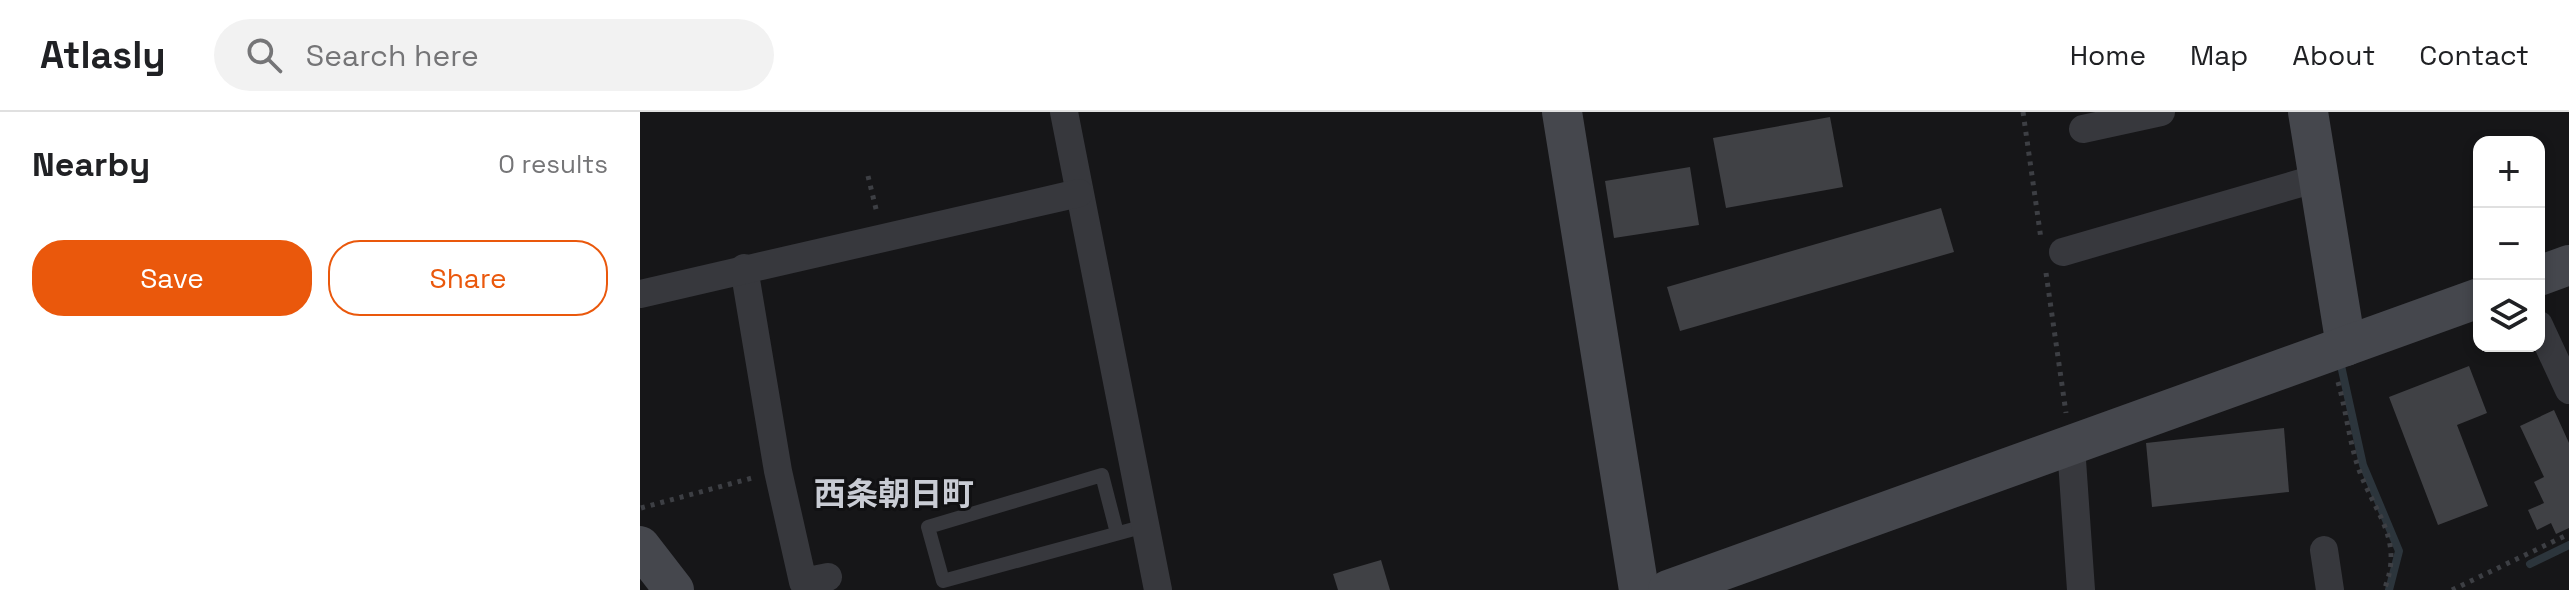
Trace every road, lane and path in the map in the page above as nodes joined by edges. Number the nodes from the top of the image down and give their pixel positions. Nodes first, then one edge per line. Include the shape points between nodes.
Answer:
1 (1064, 112) edge
2 (1562, 112) edge
3 (2023, 112) edge
4 (2161, 112) edge
5 (2315, 113) edge
6 (2083, 129) dead end
7 (868, 176) dead end
8 (2318, 178) junction
9 (1079, 193) junction
10 (884, 237) junction
11 (2050, 255) junction
12 (2569, 265) edge
13 (744, 268) junction
14 (2545, 274) edge
15 (640, 294) edge
16 (2473, 300) edge
17 (2545, 338) edge
18 (2337, 349) junction
19 (2569, 390) edge
20 (2071, 446) junction
21 (778, 471) junction
22 (641, 508) edge
23 (1145, 526) junction
24 (1117, 533) junction
25 (2569, 534) edge
26 (640, 546) edge
27 (2324, 550) dead end
28 (828, 577) dead end
29 (674, 590) edge
30 (1158, 590) edge
31 (1639, 590) edge
32 (1668, 590) edge
33 (2081, 590) edge
34 (2330, 590) edge
35 (2384, 590) edge
36 (2452, 590) edge

1 - 9 street
2 - 31 street
3 - 11 path
4 - 6 street
5 - 8 street
7 - 10 path
8 - 11 street
8 - 18 street
9 - 10 street
9 - 23 street
10 - 13 street
11 - 20 path
12 - 14 street
13 - 15 street
13 - 21 street
16 - 18 street
17 - 19 street
18 - 20 street
18 - 35 path via 2358,467 2394,557
20 - 32 street
20 - 33 street
21 - 22 path
21 - 28 street via 803,582
23 - 24 lane
23 - 30 street
24 - 24 lane via 943,581 928,527 1102,475
25 - 36 path
26 - 29 street
27 - 34 street

